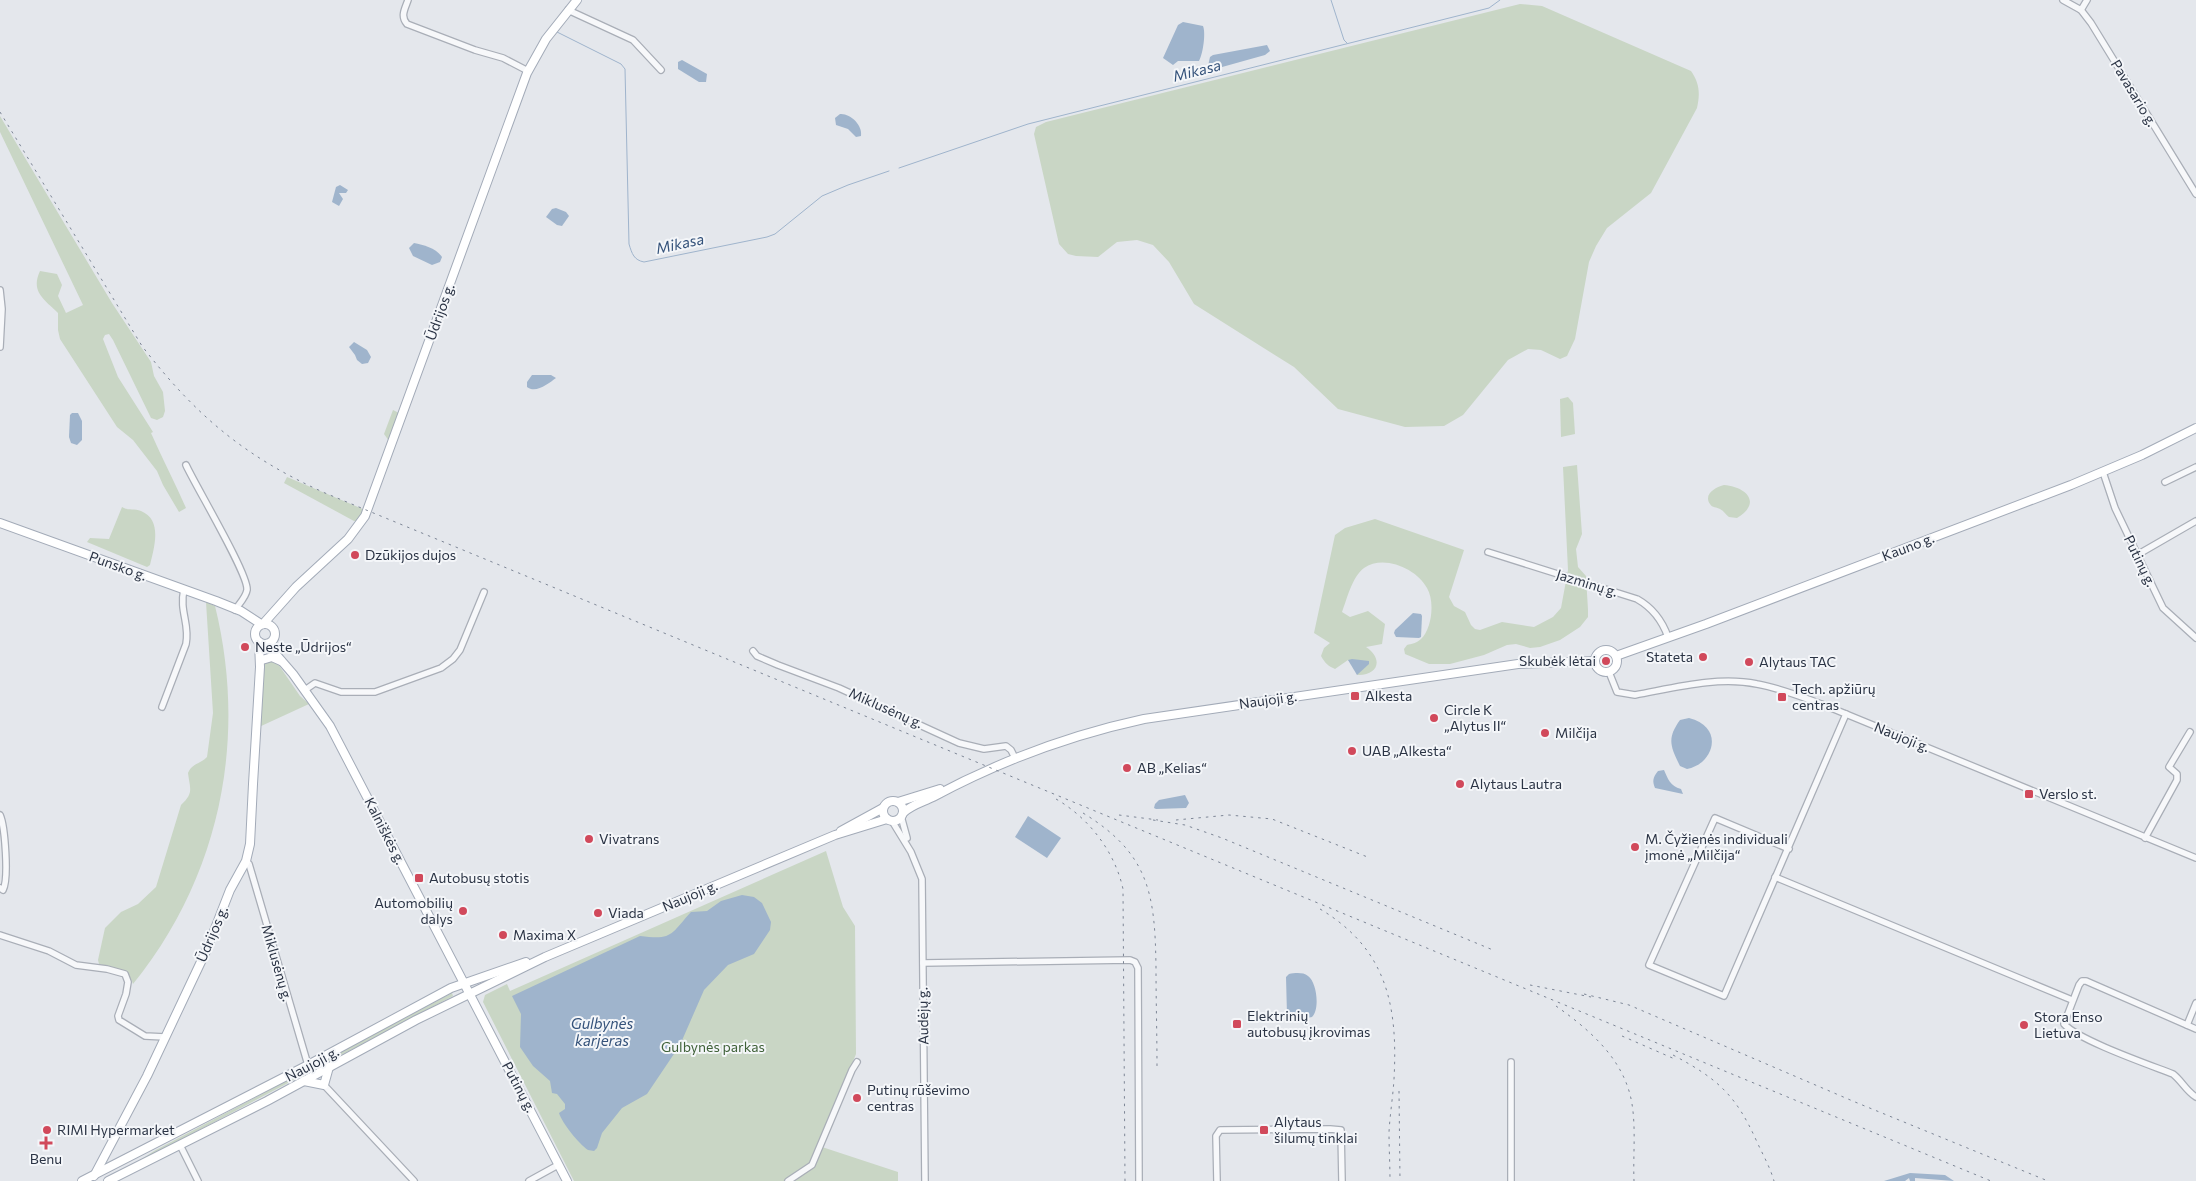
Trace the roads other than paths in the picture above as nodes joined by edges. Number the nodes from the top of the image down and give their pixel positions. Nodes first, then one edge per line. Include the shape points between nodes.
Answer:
1 (408, 0) edge
2 (577, 0) edge
3 (2063, 0) edge
4 (2087, 0) edge
5 (568, 10) junction
6 (2081, 10) junction
7 (660, 70) dead end
8 (528, 71) junction
9 (2196, 194) edge
10 (0, 290) edge
11 (1, 309) edge
12 (0, 347) edge
13 (2196, 428) edge
14 (186, 464) dead end
15 (2196, 467) edge
16 (2104, 472) junction
17 (2165, 482) dead end
18 (2196, 521) edge
19 (0, 523) edge
20 (1488, 552) dead end
21 (2137, 555) junction
22 (184, 589) junction
23 (484, 592) dead end
24 (278, 606) junction
25 (236, 610) junction
26 (262, 624) junction
27 (273, 629) junction
28 (255, 633) junction
29 (1668, 637) junction
30 (274, 638) junction
31 (2196, 638) edge
32 (264, 643) junction
33 (753, 651) dead end
34 (1616, 656) junction
35 (281, 661) junction
36 (1595, 661) junction
37 (261, 664) junction
38 (1609, 672) junction
39 (293, 674) junction
40 (305, 690) junction
41 (162, 707) dead end
42 (1846, 714) junction
43 (2190, 732) dead end
44 (1015, 758) junction
45 (952, 786) junction
46 (898, 802) junction
47 (883, 808) junction
48 (902, 814) junction
49 (0, 815) edge
50 (890, 820) junction
51 (835, 835) junction
52 (2145, 838) junction
53 (1789, 849) junction
54 (912, 852) junction
55 (2196, 858) edge
56 (246, 861) junction
57 (1775, 877) junction
58 (0, 888) edge
59 (0, 936) edge
60 (545, 957) junction
61 (923, 963) junction
62 (464, 983) junction
63 (469, 993) junction
64 (2072, 1000) junction
65 (2196, 1003) edge
66 (2187, 1025) junction
67 (2196, 1029) edge
68 (165, 1037) junction
69 (857, 1062) dead end
70 (1511, 1062) dead end
71 (308, 1066) junction
72 (329, 1067) junction
73 (304, 1081) junction
74 (324, 1084) junction
75 (2196, 1097) edge
76 (180, 1145) junction
77 (558, 1165) junction
78 (95, 1179) edge
79 (82, 1181) edge
80 (108, 1181) edge
81 (198, 1181) edge
82 (414, 1181) edge
83 (529, 1181) edge
84 (567, 1181) edge
85 (788, 1181) edge
86 (925, 1181) edge
87 (1139, 1181) edge
88 (1217, 1181) edge
89 (1342, 1181) edge
90 (1511, 1181) edge

1 - 8 street via 403,14 407,24 504,58
2 - 5 main road, Ūdrijos g.
3 - 6 street, Pavasario g.
4 - 6 street
5 - 7 street via 638,44
5 - 8 main road, Ūdrijos g.
6 - 9 street, Pavasario g.
8 - 24 main road, Ūdrijos g. via 365,516 348,539
10 - 11 street
11 - 12 street
13 - 16 main road, Kauno g.
14 - 25 street via 236,558 247,586
15 - 17 street
16 - 21 street, Putinų g. via 2115,508
16 - 29 main road, Kauno g.
18 - 21 street
19 - 22 main road, Punsko g.
20 - 29 street, Jazminų g. via 1637,599 1658,615
21 - 31 street, Putinų g. via 2163,608
22 - 25 main road, Punsko g.
22 - 41 street via 181,603 188,634
23 - 40 street via 460,650 441,668 375,692 341,692 315,683
24 - 26 main road, Ūdrijos g.
24 - 27 main road
25 - 26 main road, Punsko g.
25 - 28 main road, Punsko g. via 251,624
26 - 27 main road, Punsko g.
26 - 28 main road
27 - 30 main road
28 - 32 main road, Punsko g.
29 - 34 main road, Kauno g.
30 - 32 main road
30 - 39 main road, Kalniškės g.
32 - 35 main road, Kalniškės g.
32 - 37 main road, Ūdrijos g.
33 - 44 street, Miklusėnų g. via 757,656 839,688 959,742 984,749 1006,746
34 - 36 main road via 1606,650 1597,654
34 - 38 main road via 1616,666
35 - 37 main road via 272,657
35 - 39 main road, Kalniškės g.
36 - 38 main road via 1599,670
36 - 44 main road, Naujoji g. via 1518,664 1166,715 1092,731
37 - 56 main road, Ūdrijos g. via 250,844
38 - 42 street, Naujoji g. via 1617,692 1627,694 1742,682 1767,686
39 - 40 main road, Kalniškės g.
40 - 62 main road, Kalniškės g. via 330,726
42 - 52 street, Naujoji g.
42 - 53 street
43 - 52 street via 2169,767 2177,774 2177,780
44 - 45 main road, Naujoji g.
45 - 46 main road, Naujoji g.
45 - 48 main road, Naujoji g.
46 - 47 main road via 890,801
46 - 48 main road
47 - 50 main road via 883,814
47 - 51 main road, Naujoji g.
48 - 50 main road
48 - 54 street, Audėjų g.
49 - 58 street via 4,826 7,874 4,887
50 - 51 main road, Naujoji g.
50 - 54 street, Audėjų g.
51 - 60 main road, Naujoji g.
52 - 55 street, Naujoji g.
53 - 57 street
53 - 57 street via 1715,818 1649,965 1724,996
54 - 61 street, Audėjų g. via 922,879
56 - 68 main road, Ūdrijos g.
56 - 71 street, Miklusėnų g.
57 - 64 street
59 - 68 street via 49,951 76,965 125,974 127,987 119,1020 145,1036
60 - 62 main road, Naujoji g.
60 - 63 main road, Naujoji g.
61 - 86 street, Audėjų g.
61 - 87 street via 1135,962 1138,968
62 - 63 main road, Kalniškės g.
62 - 71 main road, Naujoji g.
63 - 72 main road, Naujoji g.
63 - 77 main road, Putinų g.
64 - 66 street via 2079,985 2086,981
64 - 75 street via 2064,1024 2068,1029 2172,1074
65 - 66 street
66 - 67 street
68 - 78 main road, Ūdrijos g.
69 - 85 street via 812,1166
70 - 90 street
71 - 78 main road, Naujoji g.
72 - 73 main road, Naujoji g.
72 - 74 main road
73 - 74 main road
73 - 76 main road, Naujoji g.
74 - 82 street
76 - 80 main road, Naujoji g.
76 - 81 street
77 - 83 street
77 - 84 main road, Putinų g.
78 - 79 main road, Naujoji g.
88 - 89 street via 1216,1136 1220,1130 1266,1129 1341,1130

